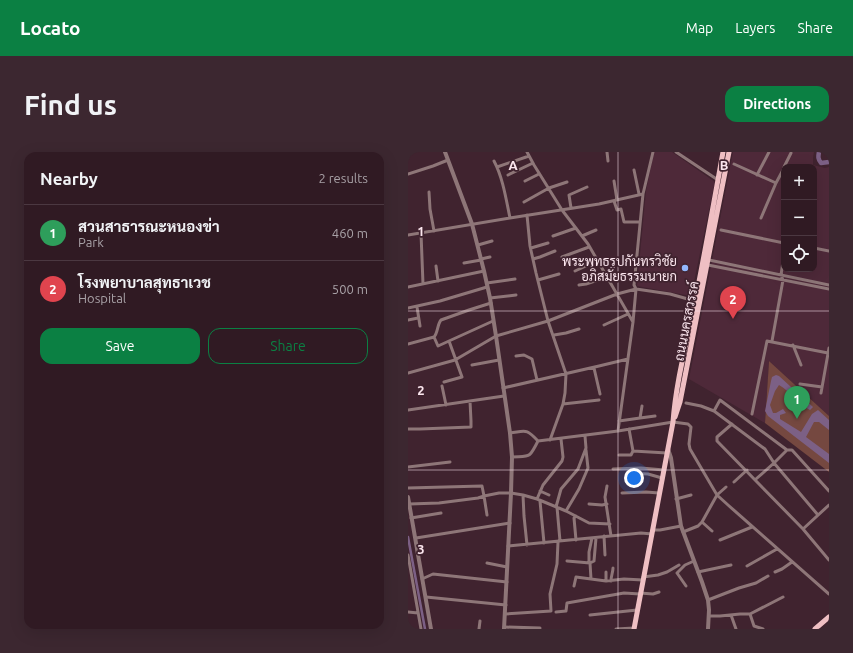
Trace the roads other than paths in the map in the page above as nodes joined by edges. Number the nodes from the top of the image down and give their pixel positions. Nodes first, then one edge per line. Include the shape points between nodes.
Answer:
1 (445, 152) edge
2 (527, 152) edge
3 (607, 152) edge
4 (653, 152) edge
5 (676, 152) edge
6 (723, 152) edge
7 (729, 152) edge
8 (768, 152) edge
9 (791, 154) dead end
10 (529, 156) junction
11 (448, 160) junction
12 (494, 161) dead end
13 (608, 161) dead end
14 (533, 163) junction
15 (734, 164) dead end
16 (786, 164) edge
17 (497, 167) junction
18 (634, 170) dead end
19 (781, 173) edge
20 (408, 174) edge
21 (540, 174) junction
22 (508, 175) dead end
23 (757, 175) junction
24 (718, 180) junction
25 (525, 182) dead end
26 (568, 182) dead end
27 (614, 182) dead end
28 (776, 183) junction
29 (587, 187) dead end
30 (549, 188) junction
31 (429, 192) dead end
32 (641, 194) junction
33 (616, 200) junction
34 (717, 200) junction
35 (524, 202) dead end
36 (571, 208) junction
37 (562, 210) junction
38 (527, 215) junction
39 (510, 218) junction
40 (761, 218) dead end
41 (640, 222) junction
42 (472, 224) junction
43 (576, 228) junction
44 (596, 230) dead end
45 (721, 230) dead end
46 (434, 231) junction
47 (421, 233) junction
48 (408, 235) edge
49 (553, 236) dead end
50 (582, 236) junction
51 (492, 241) dead end
52 (781, 241) edge
53 (548, 243) dead end
54 (478, 245) junction
55 (589, 247) junction
56 (531, 248) junction
57 (817, 248) edge
58 (829, 250) edge
59 (555, 251) dead end
60 (490, 257) dead end
61 (562, 257) dead end
62 (533, 258) junction
63 (481, 259) junction
64 (597, 261) junction
65 (708, 262) junction
66 (464, 263) dead end
67 (436, 266) dead end
68 (737, 266) junction
69 (736, 270) junction
70 (484, 271) junction
71 (575, 271) dead end
72 (751, 271) junction
73 (781, 272) edge
74 (559, 274) dead end
75 (764, 274) junction
76 (781, 275) junction
77 (607, 277) junction
78 (515, 279) dead end
79 (538, 280) junction
80 (783, 280) junction
81 (796, 280) junction
82 (438, 281) junction
83 (423, 284) junction
84 (487, 285) junction
85 (579, 285) dead end
86 (820, 285) junction
87 (829, 285) edge
88 (408, 287) edge
89 (636, 289) junction
90 (829, 289) edge
91 (516, 294) dead end
92 (617, 294) junction
93 (490, 298) junction
94 (695, 301) junction
95 (491, 303) junction
96 (417, 306) junction
97 (408, 308) edge
98 (628, 314) junction
99 (418, 318) junction
100 (408, 320) edge
101 (548, 320) junction
102 (493, 321) junction
103 (633, 322) junction
104 (604, 325) dead end
105 (420, 326) dead end
106 (578, 329) dead end
107 (496, 336) junction
108 (554, 336) junction
109 (434, 337) junction
110 (449, 341) junction
111 (772, 341) junction
112 (408, 344) edge
113 (792, 345) junction
114 (829, 348) edge
115 (828, 353) junction
116 (516, 356) dead end
117 (628, 359) junction
118 (455, 360) junction
119 (499, 360) junction
120 (472, 365) dead end
121 (801, 365) dead end
122 (594, 368) junction
123 (408, 374) edge
124 (566, 374) junction
125 (536, 380) junction
126 (800, 384) dead end
127 (822, 387) junction
128 (503, 388) junction
129 (820, 393) dead end
130 (600, 394) dead end
131 (504, 396) junction
132 (599, 400) dead end
133 (470, 401) junction
134 (686, 403) dead end
135 (563, 404) junction
136 (446, 405) junction
137 (677, 405) junction
138 (642, 406) dead end
139 (408, 410) edge
140 (714, 411) junction
141 (752, 414) dead end
142 (656, 416) dead end
143 (640, 418) junction
144 (619, 421) junction
145 (673, 422) junction
146 (732, 424) junction
147 (408, 429) edge
148 (629, 429) junction
149 (618, 431) junction
150 (510, 433) junction
151 (585, 436) junction
152 (561, 439) junction
153 (550, 440) junction
154 (538, 441) junction
155 (586, 448) junction
156 (787, 450) junction
157 (633, 451) junction
158 (667, 451) junction
159 (619, 455) dead end
160 (512, 457) junction
161 (450, 462) dead end
162 (774, 463) junction
163 (408, 468) edge
164 (613, 469) dead end
165 (664, 470) junction
166 (747, 470) junction
167 (627, 473) dead end
168 (662, 478) junction
169 (756, 479) junction
170 (734, 482) dead end
171 (607, 486) dead end
172 (726, 487) dead end
173 (408, 488) edge
174 (540, 491) junction
175 (829, 491) edge
176 (511, 493) junction
177 (622, 493) dead end
178 (659, 493) junction
179 (523, 495) junction
180 (549, 495) dead end
181 (691, 495) dead end
182 (717, 495) junction
183 (484, 496) junction
184 (408, 497) edge
185 (676, 498) junction
186 (538, 500) junction
187 (409, 504) junction
188 (589, 504) dead end
189 (606, 504) junction
190 (829, 505) edge
191 (557, 507) junction
192 (566, 511) junction
193 (441, 513) dead end
194 (487, 515) dead end
195 (818, 515) junction
196 (576, 516) junction
197 (412, 518) junction
198 (702, 522) junction
199 (510, 523) junction
200 (610, 524) junction
201 (681, 526) junction
202 (752, 527) junction
203 (803, 529) junction
204 (712, 531) dead end
205 (652, 532) junction
206 (683, 532) junction
207 (604, 536) junction
208 (611, 536) junction
209 (416, 538) junction
210 (592, 538) junction
211 (596, 538) junction
212 (576, 540) junction
213 (720, 540) dead end
214 (559, 542) junction
215 (544, 543) junction
216 (527, 545) junction
217 (508, 546) junction
218 (777, 549) junction
219 (408, 555) edge
220 (605, 555) dead end
221 (829, 560) edge
222 (567, 561) dead end
223 (694, 561) junction
224 (792, 562) junction
225 (487, 563) dead end
226 (589, 563) junction
227 (679, 565) dead end
228 (731, 565) dead end
229 (747, 566) dead end
230 (507, 567) junction
231 (613, 568) dead end
232 (606, 572) dead end
233 (698, 572) junction
234 (775, 572) dead end
235 (410, 574) edge
236 (768, 576) dead end
237 (422, 579) junction
238 (591, 579) junction
239 (643, 579) junction
240 (606, 581) junction
241 (611, 581) junction
242 (507, 582) junction
243 (574, 586) dead end
244 (686, 586) dead end
245 (659, 592) dead end
246 (640, 594) junction
247 (829, 594) edge
248 (426, 597) junction
249 (783, 597) dead end
250 (708, 600) junction
251 (506, 605) junction
252 (637, 610) junction
253 (408, 612) edge
254 (556, 612) dead end
255 (418, 613) junction
256 (505, 614) junction
257 (750, 614) junction
258 (590, 615) dead end
259 (731, 615) junction
260 (709, 616) junction
261 (829, 617) edge
262 (480, 621) dead end
263 (504, 628) edge
264 (540, 628) edge
265 (634, 628) edge
266 (421, 629) edge
267 (431, 629) edge
268 (479, 629) edge
269 (616, 629) edge
270 (708, 629) edge
271 (736, 629) edge
272 (763, 629) edge
273 (815, 629) edge

1 - 11 street
2 - 10 street
3 - 13 street
4 - 32 street
5 - 24 street
6 - 24 main road, ถนนนครสวรรค์
7 - 34 main road, ถนนนครสวรรค์
8 - 23 street
9 - 16 street
10 - 14 street
10 - 17 street
11 - 20 street
11 - 42 street
12 - 17 street
14 - 21 street
14 - 22 street
15 - 23 street
17 - 39 street
18 - 32 street
19 - 28 street
21 - 25 street
21 - 30 street
23 - 28 street
24 - 34 main road, ถนนนครสวรรค์
26 - 30 street
27 - 33 street
28 - 40 street
29 - 36 street via 569,196
30 - 35 street
30 - 37 street
31 - 46 street
32 - 33 street
32 - 41 street
33 - 36 street
33 - 41 street via 617,210 621,209 624,222
34 - 65 main road, ถนนนครสวรรค์
34 - 94 main road, ถนนนครสวรรค์
36 - 37 street
37 - 38 street
37 - 43 street
38 - 39 street
38 - 56 street
39 - 42 street
41 - 89 street via 634,285
42 - 46 street
42 - 54 street
43 - 49 street
43 - 50 street
44 - 50 street
45 - 52 street
46 - 47 street
47 - 48 street
47 - 83 street
50 - 55 street
51 - 54 street
53 - 56 street
54 - 63 street
55 - 61 street
55 - 64 street
56 - 62 street
57 - 58 street
59 - 62 street
60 - 63 street
62 - 79 street
63 - 66 street
63 - 70 street
64 - 71 street
64 - 77 street
65 - 68 street
65 - 69 street
65 - 137 main road, ถนนนครสวรรค์
67 - 82 street
68 - 69 street
68 - 72 street
69 - 72 street
70 - 82 street
70 - 84 street
72 - 75 street
73 - 76 street
74 - 79 street
75 - 76 street
75 - 80 street
76 - 80 street
76 - 81 street
77 - 85 street
77 - 92 street
78 - 84 street
79 - 101 street
80 - 81 street
80 - 111 street
81 - 86 street
82 - 83 street
83 - 88 street
84 - 93 street
84 - 96 street
86 - 87 street
86 - 90 street
89 - 92 street
89 - 94 street
89 - 103 street
91 - 93 street
92 - 98 street
92 - 101 street
93 - 95 street
94 - 137 main road, ถนนนครสวรรค์ via 679,375
95 - 102 street
95 - 109 street via 441,320
96 - 97 street
96 - 99 street
98 - 103 street
98 - 104 street
99 - 100 street
99 - 105 street
101 - 107 street
101 - 108 street
102 - 107 street
102 - 110 street
103 - 117 street
106 - 108 street
107 - 118 street
107 - 119 street
108 - 124 street
109 - 110 street via 438,346
109 - 112 street
110 - 118 street
111 - 113 street
111 - 141 street via 767,341
113 - 115 street
113 - 121 street
114 - 115 street
115 - 127 street
116 - 125 street via 524,355 531,358
117 - 122 street
117 - 144 street
118 - 123 street
118 - 136 street via 462,377 443,384
119 - 120 street
119 - 128 street
122 - 124 street
122 - 130 street
124 - 125 street
124 - 135 street
125 - 128 street
126 - 127 street
127 - 129 street
128 - 131 street
131 - 133 street
131 - 150 street
132 - 135 street
133 - 136 street
133 - 147 street via 471,427
134 - 140 street
135 - 153 street
136 - 139 street
137 - 145 main road, ถนนนครสวรรค์
138 - 143 street
140 - 146 street
140 - 156 street via 720,400
142 - 143 street
143 - 144 street
144 - 149 street
145 - 148 street
145 - 158 main road, ถนนนครสวรรค์
145 - 182 street via 688,424 691,427 690,449
146 - 162 street via 765,449
146 - 166 street via 717,438
148 - 149 street
148 - 157 street
149 - 151 street
150 - 154 street via 524,431
150 - 160 street
151 - 152 street
151 - 155 street
152 - 153 street
152 - 174 street via 562,461
153 - 154 street
154 - 160 street via 528,456
155 - 191 street via 578,469 561,489
155 - 192 street via 588,468
156 - 162 street
156 - 175 street via 795,452
157 - 158 street
157 - 159 street via 631,454
158 - 165 main road, ถนนนครสวรรค์
158 - 185 street via 671,458
160 - 176 street
161 - 163 street
162 - 169 street
162 - 195 street
164 - 165 street
165 - 168 main road, ถนนนครสวรรค์
166 - 169 street
166 - 170 street
167 - 168 street
168 - 178 main road, ถนนนครสวรรค์
169 - 203 street
171 - 189 street
172 - 182 street
173 - 183 street via 482,486
174 - 180 street
174 - 186 street
176 - 179 street
176 - 183 street
176 - 199 street
177 - 178 street
178 - 205 main road, ถนนนครสวรรค์
179 - 186 street
179 - 216 street
181 - 185 street
182 - 198 street
182 - 202 street
183 - 187 street via 439,503
183 - 194 street
184 - 187 street
185 - 201 street
186 - 191 street
186 - 215 street
187 - 197 street
188 - 189 street
189 - 200 street
190 - 195 street
191 - 192 street
191 - 214 street
192 - 196 street
193 - 197 street
195 - 203 street
196 - 200 street via 589,523
196 - 212 street
197 - 209 street
198 - 204 street
198 - 206 street
199 - 209 street
199 - 217 street
200 - 208 street
201 - 205 street
201 - 206 street
202 - 213 street
202 - 218 street
203 - 221 street
205 - 208 street
205 - 239 main road, ถนนนครสวรรค์
206 - 223 street
207 - 208 street
207 - 211 street
207 - 220 street
209 - 237 street
210 - 211 street
210 - 212 street
210 - 226 street
211 - 226 street via 594,561
212 - 214 street
214 - 215 street
214 - 256 street via 550,594 551,611
215 - 216 street
216 - 217 street
217 - 230 street
218 - 224 street
218 - 229 street
219 - 235 street
222 - 226 street
223 - 233 street
223 - 244 street via 677,573
224 - 234 street
224 - 247 street
225 - 230 street
226 - 238 street
227 - 239 street via 667,572
228 - 233 street
230 - 242 street
231 - 241 street
232 - 240 street
233 - 250 street
235 - 255 street
236 - 250 street via 756,583
237 - 242 street via 434,574
237 - 248 street
238 - 240 street
238 - 243 street via 576,577
239 - 241 street
239 - 246 main road, ถนนนครสวรรค์
240 - 241 street
242 - 251 street
245 - 246 street
246 - 252 main road, ถนนนครสวรรค์
246 - 254 street via 624,593 567,603 566,611
248 - 251 street
248 - 267 street
249 - 257 street
250 - 260 street
251 - 256 street
252 - 258 street
252 - 265 main road, ถนนนครสวรรค์
253 - 255 street
255 - 266 street
256 - 263 street
257 - 259 street
257 - 272 street via 754,626
259 - 260 street
259 - 271 street
260 - 270 street
261 - 273 main road
262 - 268 street
263 - 264 street
265 - 269 street

